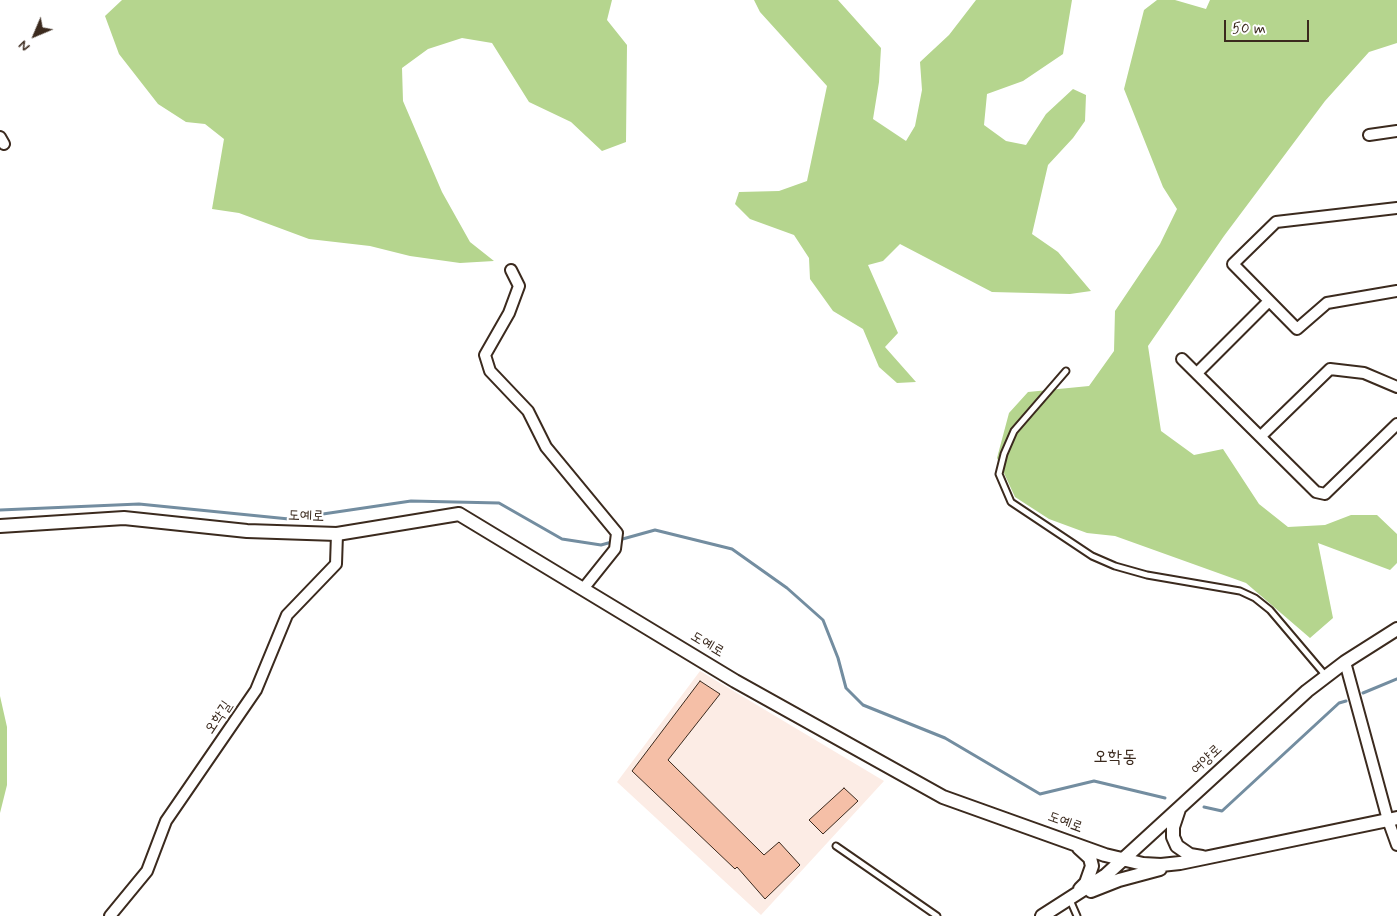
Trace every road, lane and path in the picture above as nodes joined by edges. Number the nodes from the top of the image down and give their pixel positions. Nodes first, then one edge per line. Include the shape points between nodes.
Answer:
1 (1397, 131) edge
2 (1369, 135) dead end
3 (1397, 208) edge
4 (510, 270) dead end
5 (1397, 291) edge
6 (1269, 301) junction
7 (1182, 359) dead end
8 (1066, 371) dead end
9 (1197, 374) junction
10 (1397, 387) edge
11 (1397, 424) edge
12 (1261, 436) junction
13 (0, 526) edge
14 (337, 534) junction
15 (582, 589) junction
16 (1397, 629) edge
17 (1345, 662) junction
18 (1326, 676) junction
19 (1180, 807) junction
20 (1392, 819) edge
21 (1073, 843) junction
22 (1397, 845) edge
23 (836, 846) dead end
24 (1204, 857) junction
25 (1122, 860) junction
26 (1180, 863) junction
27 (1070, 900) junction
28 (110, 916) edge
29 (937, 916) edge
30 (1042, 916) edge
31 (1077, 916) edge

1 - 2 street
3 - 6 street via 1276,222 1233,264
4 - 15 street via 519,286 509,313 485,354 490,370 528,411 546,447 617,533 615,549
5 - 6 street via 1327,303 1297,329
6 - 9 street
7 - 9 street
8 - 18 lane via 1014,431 1004,454 999,474 1011,502 1084,551 1115,566 1147,575 1240,591 1255,598 1270,610
9 - 12 street
10 - 12 street via 1364,373 1330,369
11 - 12 street via 1325,494 1316,492
13 - 14 street, 도예로 via 124,518 247,531
14 - 15 street, 도예로 via 458,514
14 - 28 street, 오학길 via 336,564 287,615 256,690 166,821 147,870
15 - 21 street, 도예로 via 735,681 943,797
16 - 17 street, 여양로
17 - 18 street, 여양로
17 - 20 street
18 - 19 street, 여양로 via 1281,713
19 - 24 street via 1173,826 1176,846 1190,855
19 - 25 street, 여양로
20 - 22 street
20 - 24 street, 도예로
21 - 25 street, 도예로
21 - 27 street via 1084,852 1092,866 1086,883
23 - 29 lane
24 - 26 street, 도예로
25 - 26 street, 도예로 via 1161,865
25 - 27 street, 여양로
26 - 27 street via 1119,880
27 - 30 street, 여양로
27 - 31 lane

